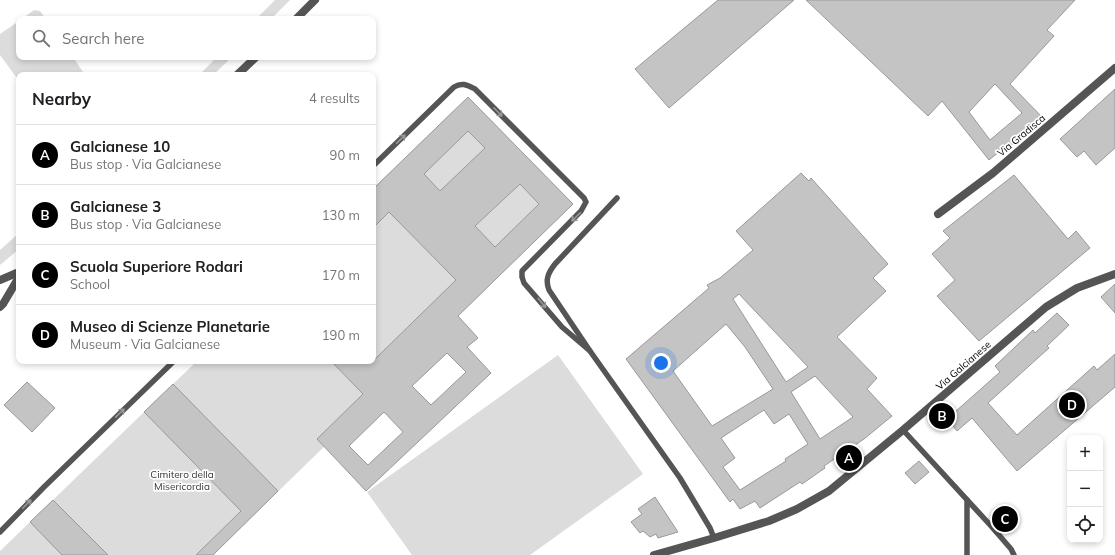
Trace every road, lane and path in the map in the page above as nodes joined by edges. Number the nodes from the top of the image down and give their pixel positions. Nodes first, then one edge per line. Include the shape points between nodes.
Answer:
1 (316, 0) edge
2 (299, 16) edge
3 (253, 60) edge
4 (1115, 68) edge
5 (240, 72) edge
6 (376, 163) edge
7 (617, 198) dead end
8 (938, 214) dead end
9 (16, 273) edge
10 (1115, 274) edge
11 (0, 280) edge
12 (16, 282) edge
13 (0, 307) edge
14 (590, 350) junction
15 (171, 364) edge
16 (903, 430) junction
17 (967, 500) junction
18 (0, 532) edge
19 (714, 538) junction
20 (654, 555) edge
21 (967, 555) edge
22 (1014, 555) edge

1 - 2 street
3 - 5 street
4 - 8 street, Via Gradisca via 993,173
6 -> 14 lane via 458,84 475,89 586,202 581,211 522,271 522,277 562,327
7 - 14 lane via 551,269 546,284
9 - 11 street
10 - 16 street, Via Galcianese via 1077,288 1046,307
12 - 13 street
14 - 19 lane via 680,478
18 -> 15 lane
16 - 17 lane
16 - 19 street, Via Galcianese via 828,491 797,509 769,521
17 - 21 lane
17 - 22 lane
19 - 20 street, Via Galcianese

